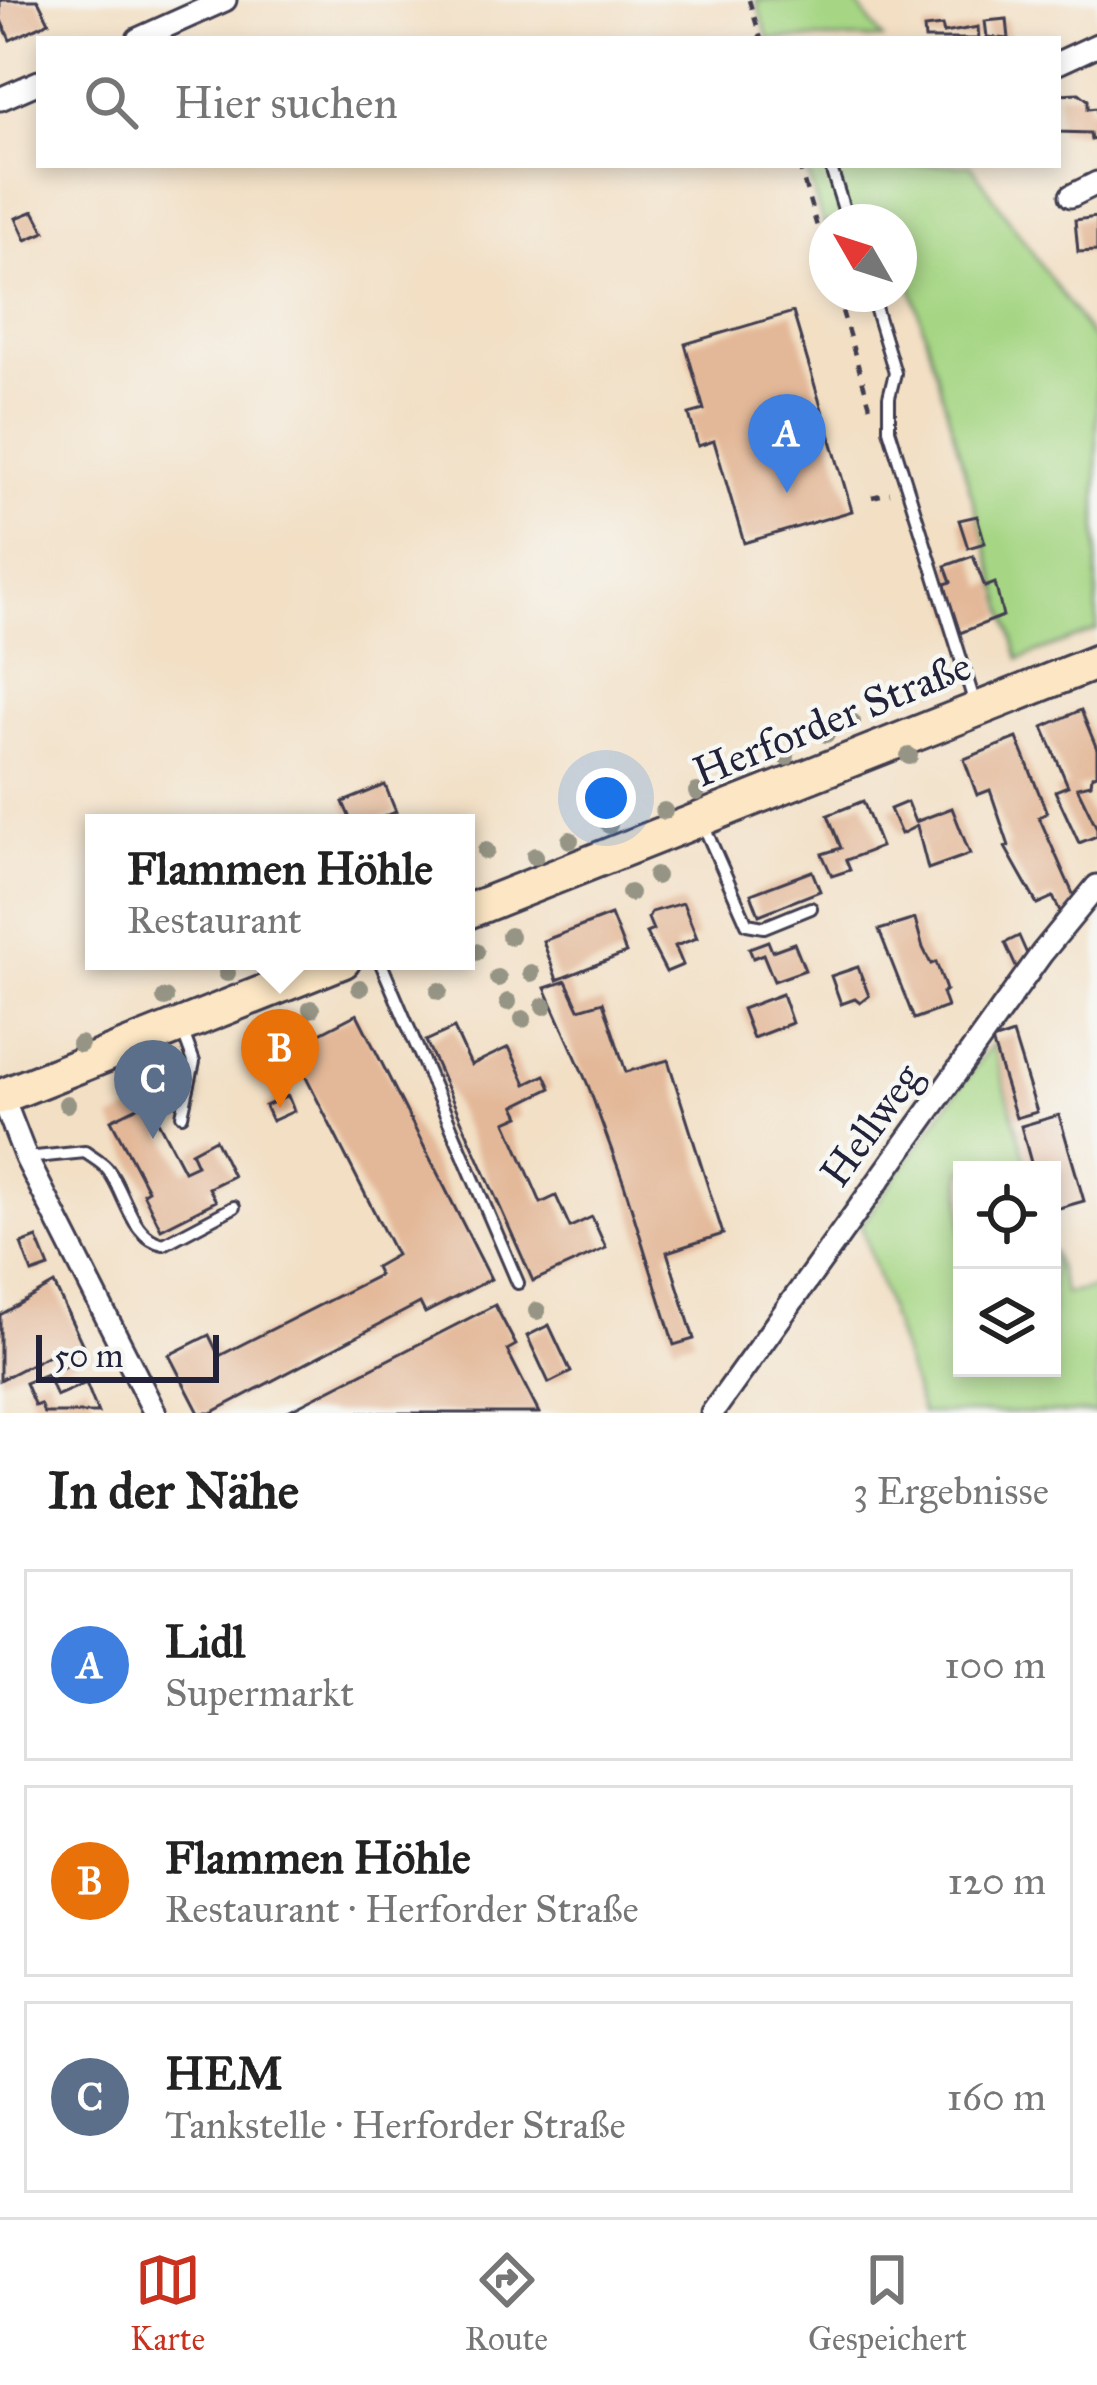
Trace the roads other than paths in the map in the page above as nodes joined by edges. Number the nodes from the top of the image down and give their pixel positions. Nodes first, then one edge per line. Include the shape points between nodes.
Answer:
1 (225, 0) edge
2 (145, 36) edge
3 (1097, 45) edge
4 (1061, 62) edge
5 (36, 83) edge
6 (0, 99) edge
7 (831, 168) edge
8 (1097, 183) edge
9 (1071, 196) dead end
10 (842, 204) edge
11 (877, 312) edge
12 (1097, 662) edge
13 (977, 710) junction
14 (700, 819) junction
15 (1097, 886) edge
16 (475, 908) edge
17 (811, 908) dead end
18 (320, 970) edge
19 (384, 970) edge
20 (181, 1025) junction
21 (1, 1097) edge
22 (182, 1115) dead end
23 (26, 1158) junction
24 (234, 1208) dead end
25 (518, 1282) dead end
26 (155, 1413) edge
27 (712, 1413) edge

1 - 2 street
3 - 4 street
5 - 6 street
7 - 10 lane
8 - 9 street
11 - 13 lane via 896,373 889,429
12 - 13 main road, Herforder Straße
13 - 14 main road, Herforder Straße
14 - 16 main road, Herforder Straße
14 - 17 lane via 747,924 764,927
15 - 27 street, Hellweg
18 - 20 main road
19 - 25 lane
20 - 21 main road
20 - 22 lane via 194,1062
21 - 23 street
23 - 24 lane via 85,1152 107,1168 153,1242 164,1244
23 - 26 street

